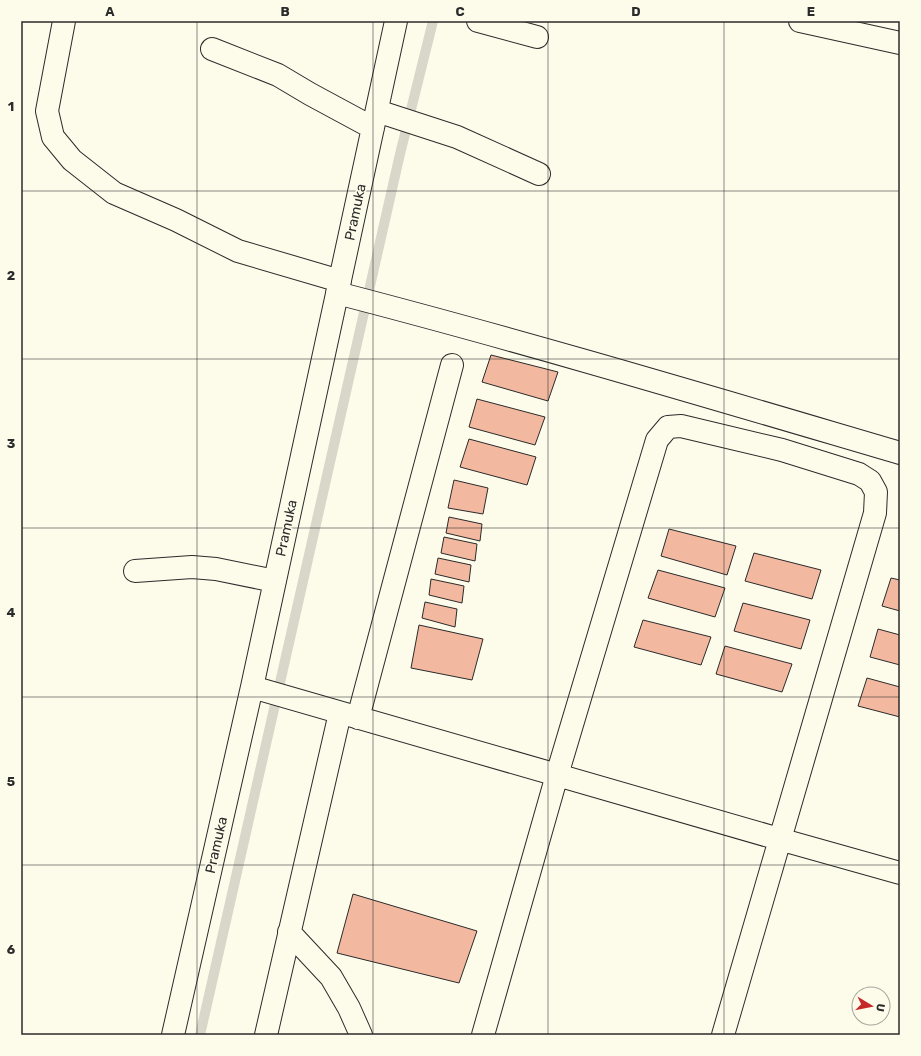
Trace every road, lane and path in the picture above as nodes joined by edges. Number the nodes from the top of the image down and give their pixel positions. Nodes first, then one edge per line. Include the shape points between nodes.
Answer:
1 (64, 21) edge
2 (396, 21) edge
3 (478, 21) edge
4 (800, 21) edge
5 (536, 37) dead end
6 (900, 43) edge
7 (212, 48) dead end
8 (375, 119) junction
9 (539, 174) dead end
10 (339, 287) junction
11 (452, 365) dead end
12 (900, 453) edge
13 (135, 572) dead end
14 (275, 581) junction
15 (252, 687) junction
16 (349, 716) junction
17 (557, 775) junction
18 (779, 839) junction
19 (900, 873) edge
20 (289, 932) junction
21 (173, 1035) edge
22 (266, 1035) edge
23 (361, 1035) edge
24 (483, 1035) edge
25 (723, 1035) edge

1 - 10 street via 47,111 53,137 72,160 114,193 238,251
2 - 8 street, Pramuka
3 - 5 street
4 - 6 street
7 - 8 street via 278,75 310,94
8 - 9 street via 457,137
8 - 10 street, Pramuka
10 - 12 street via 442,320
10 - 14 street, Pramuka
11 - 16 street
13 - 14 street via 192,567 216,569
14 - 15 street, Pramuka
15 - 16 street
15 - 21 street, Pramuka
16 - 17 street
16 - 20 street
17 - 18 street
17 - 18 street via 657,440 668,427 681,426 782,450 859,474 870,481 876,492 875,513
17 - 24 street
18 - 19 street
18 - 25 street
20 - 22 street
20 - 23 street via 331,977

